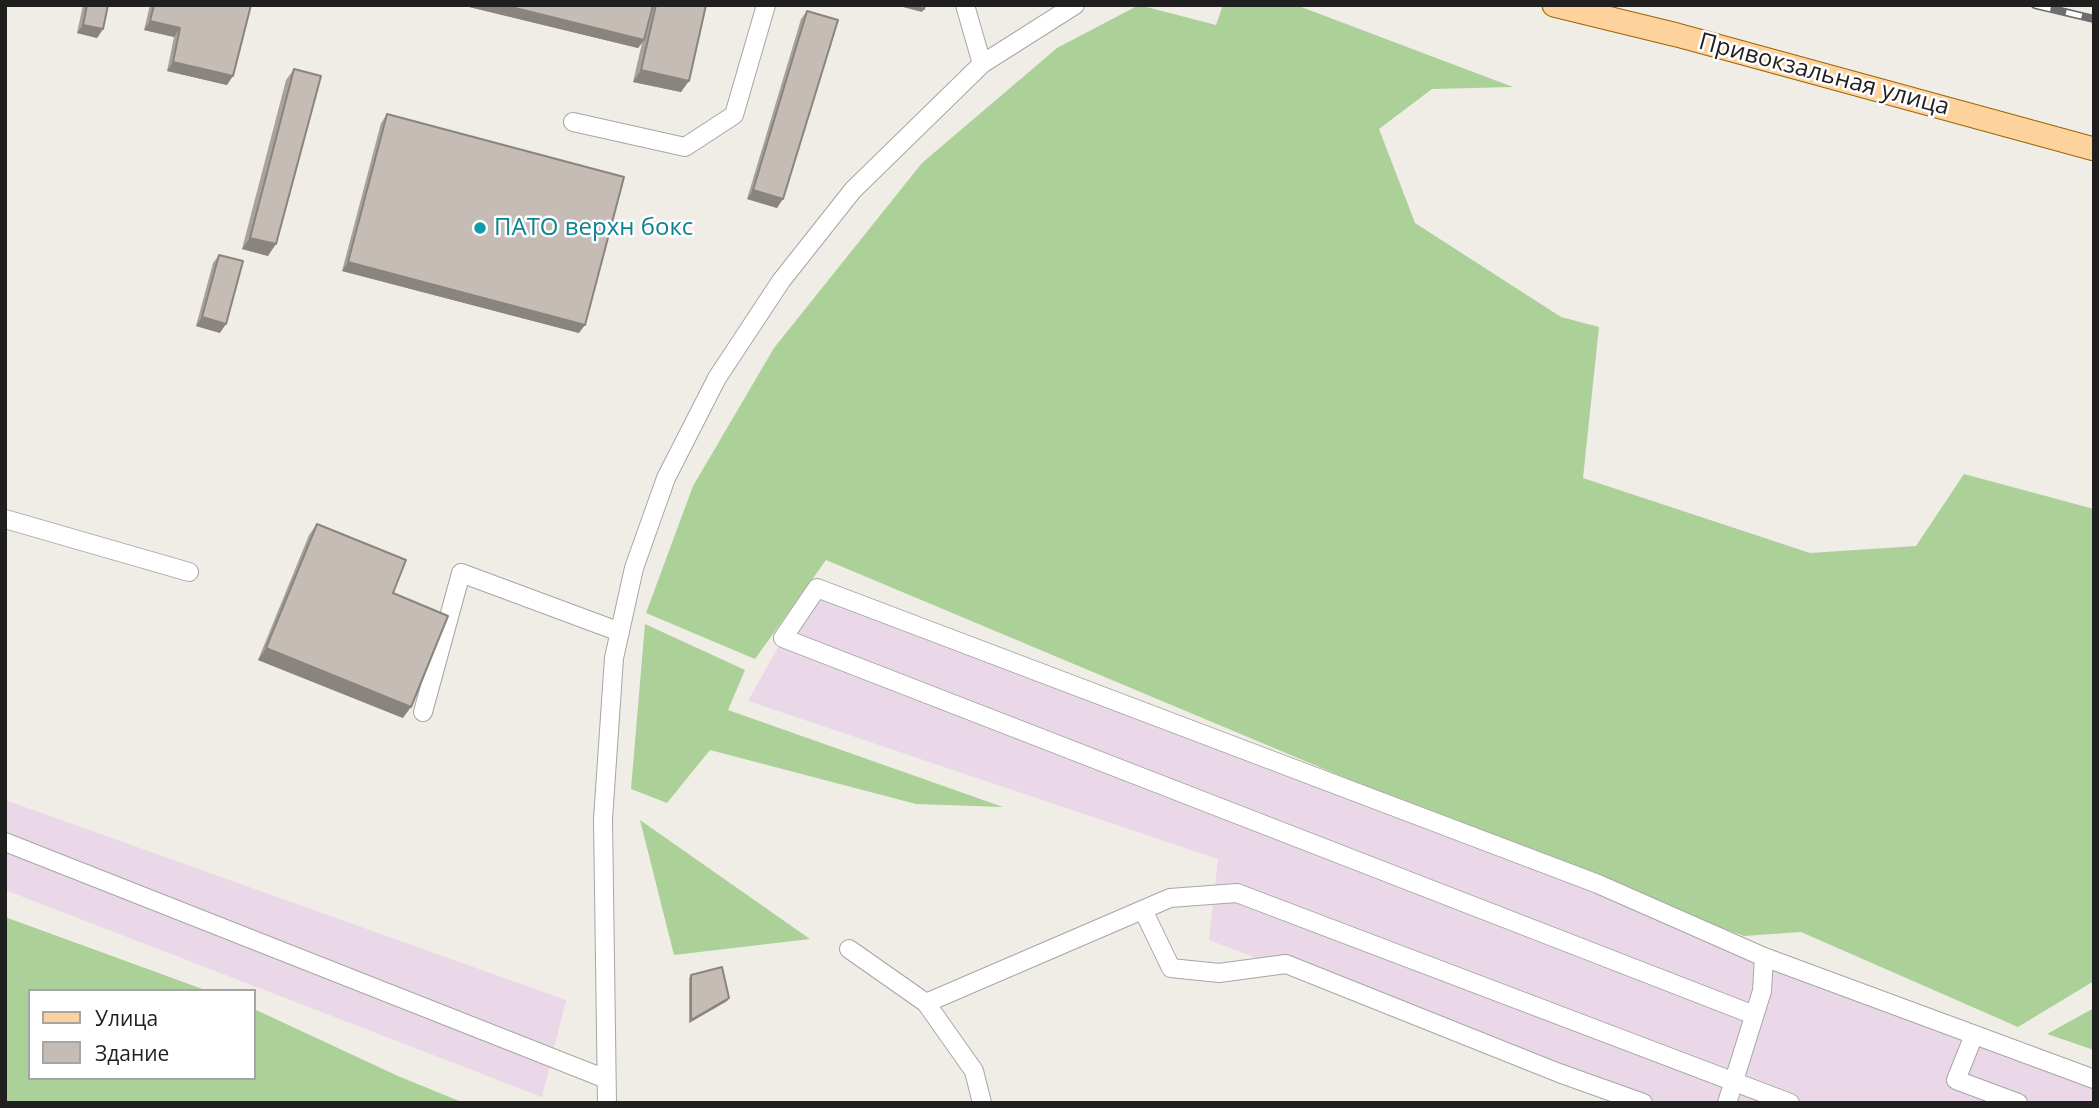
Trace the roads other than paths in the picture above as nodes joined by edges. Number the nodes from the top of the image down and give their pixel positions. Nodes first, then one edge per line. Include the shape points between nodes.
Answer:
1 (766, 5) edge
2 (965, 5) edge
3 (1075, 5) edge
4 (1554, 5) edge
5 (982, 64) junction
6 (573, 122) dead end
7 (2094, 149) edge
8 (5, 520) edge
9 (189, 572) dead end
10 (620, 632) junction
11 (423, 712) dead end
12 (5, 842) edge
13 (1143, 910) junction
14 (849, 948) dead end
15 (1764, 957) junction
16 (926, 1003) junction
17 (1754, 1015) junction
18 (1973, 1035) junction
19 (606, 1079) junction
20 (2094, 1079) edge
21 (1733, 1082) junction
22 (607, 1103) edge
23 (982, 1103) edge
24 (1643, 1103) edge
25 (1727, 1103) edge
26 (1790, 1103) edge
27 (2018, 1103) edge

1 - 6 street via 734,116 685,147
2 - 5 street
3 - 5 street
4 - 7 main road, Привокзальная улица
5 - 10 street via 853,190 781,281 717,377 666,478 634,568
8 - 9 street
10 - 11 street via 461,573
10 - 19 street via 614,659 603,819
12 - 19 street
13 - 16 street
13 - 21 street via 1170,898 1237,892
13 - 24 street via 1171,968 1219,973 1286,964
14 - 16 street
15 - 17 street via 1762,991
15 - 17 street via 1598,884 817,588 783,638
15 - 18 street
16 - 23 street via 974,1071
17 - 21 street
18 - 20 street
18 - 27 street via 1956,1080
19 - 22 street
21 - 25 street
21 - 26 street

